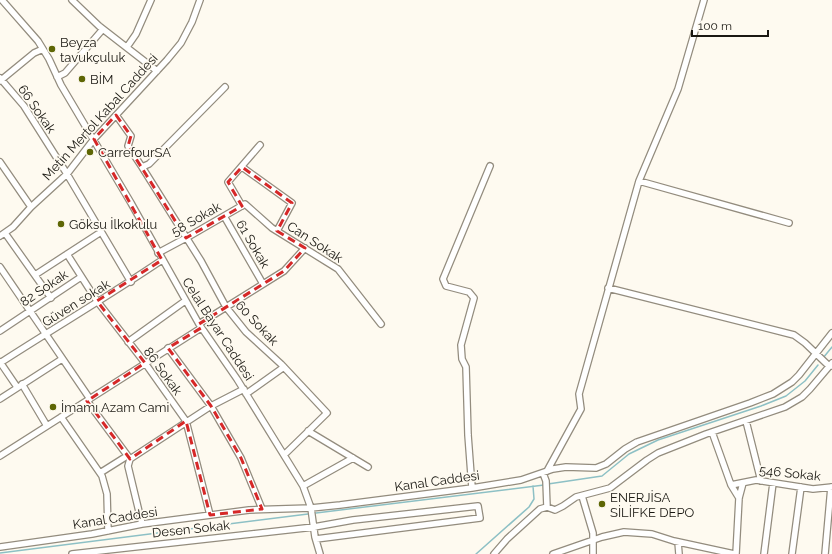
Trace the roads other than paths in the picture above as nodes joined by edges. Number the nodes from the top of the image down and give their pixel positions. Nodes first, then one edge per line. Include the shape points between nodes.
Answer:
1 (2, 0) edge
2 (72, 0) edge
3 (151, 0) edge
4 (200, 0) edge
5 (704, 0) edge
6 (103, 29) junction
7 (127, 47) junction
8 (43, 49) junction
9 (157, 70) junction
10 (57, 77) junction
11 (0, 80) edge
12 (225, 87) dead end
13 (116, 115) junction
14 (94, 139) junction
15 (260, 145) dead end
16 (0, 162) edge
17 (490, 166) dead end
18 (142, 167) junction
19 (242, 167) junction
20 (67, 174) junction
21 (640, 181) junction
22 (243, 205) junction
23 (31, 207) junction
24 (224, 216) junction
25 (789, 223) dead end
26 (276, 231) junction
27 (101, 232) junction
28 (2, 234) edge
29 (186, 238) junction
30 (305, 248) junction
31 (158, 253) junction
32 (67, 254) junction
33 (162, 260) junction
34 (0, 267) edge
35 (35, 275) junction
36 (81, 277) junction
37 (131, 282) junction
38 (263, 284) junction
39 (608, 288) junction
40 (51, 298) junction
41 (97, 301) junction
42 (186, 301) junction
43 (226, 307) junction
44 (30, 312) junction
45 (381, 324) dead end
46 (200, 326) junction
47 (0, 331) edge
48 (832, 333) edge
49 (46, 334) junction
50 (128, 342) junction
51 (168, 348) junction
52 (815, 353) junction
53 (62, 359) junction
54 (0, 363) edge
55 (145, 363) junction
56 (831, 365) edge
57 (284, 367) junction
58 (20, 385) junction
59 (245, 392) junction
60 (0, 399) edge
61 (89, 400) junction
62 (211, 406) junction
63 (61, 417) junction
64 (186, 421) junction
65 (746, 421) junction
66 (47, 426) junction
67 (308, 430) junction
68 (712, 432) junction
69 (284, 455) junction
70 (0, 456) edge
71 (128, 457) junction
72 (353, 458) junction
73 (368, 467) dead end
74 (545, 472) junction
75 (100, 473) junction
76 (761, 481) junction
77 (743, 483) junction
78 (773, 483) junction
79 (731, 485) junction
80 (303, 486) junction
81 (801, 487) junction
82 (831, 487) edge
83 (472, 488) junction
84 (582, 496) junction
85 (739, 498) junction
86 (547, 506) junction
87 (311, 508) junction
88 (262, 509) junction
89 (210, 515) junction
90 (142, 524) junction
91 (314, 527) junction
92 (108, 531) junction
93 (316, 539) junction
94 (507, 539) junction
95 (593, 540) junction
96 (678, 542) junction
97 (1, 547) edge
98 (72, 554) edge
99 (320, 554) edge
100 (490, 554) edge
101 (494, 554) edge
102 (554, 554) edge
103 (593, 554) edge
104 (679, 554) edge
105 (735, 554) edge
106 (764, 554) edge
107 (792, 554) edge
108 (825, 554) edge

1 - 8 street, Celal Bayar Caddesi
2 - 6 street
3 - 7 street via 136,34
4 - 9 street, Metin Mertol Kabal Caddesi via 192,22 180,43
5 - 21 street via 678,89
6 - 7 street
6 - 10 street via 65,73
7 - 9 street
8 - 10 street, Celal Bayar Caddesi
8 - 11 street
9 - 13 street, Metin Mertol Kabal Caddesi
10 - 14 street, Celal Bayar Caddesi
11 - 20 street, 66 Sokak via 24,106
12 - 18 street via 149,164
13 - 14 street, Metin Mertol Kabal Caddesi
13 - 18 street, 60 Sokak via 131,136 128,146
14 - 20 street, Metin Mertol Kabal Caddesi
14 - 31 street, Celal Bayar Caddesi
15 - 19 street
16 - 23 street
17 - 83 street via 443,279 446,286 469,292 474,298 461,345 462,359 466,367
18 - 29 street, 60 Sokak
19 - 22 street, Can Sokak via 228,182
19 - 26 street via 292,203
20 - 23 street, Metin Mertol Kabal Caddesi
20 - 27 street, 66 Sokak
21 - 25 street
21 - 39 street
22 - 24 street, 58 Sokak
22 - 26 street, Can Sokak
23 - 28 street, Metin Mertol Kabal Caddesi via 13,227
24 - 29 street, 58 Sokak
24 - 38 street, 61 Sokak
26 - 30 street, Can Sokak
27 - 32 street
27 - 37 street, 66 Sokak
28 - 35 street
29 - 31 street, 58 Sokak
29 - 43 street, 60 Sokak
30 - 38 street via 284,271
30 - 45 street, Can Sokak via 338,269
31 - 33 street, Celal Bayar Caddesi
32 - 35 street
32 - 36 street, 86 Sokak
33 - 37 street, Güven sokak
33 - 42 street, Celal Bayar Caddesi
34 - 44 street
35 - 40 street
36 - 40 street, 82 Sokak
36 - 41 street, 86 Sokak
37 - 41 street, Güven sokak
38 - 43 street
39 - 52 street via 794,335
39 - 74 street via 579,394 581,409
40 - 44 street, 82 Sokak
41 - 49 street, Güven sokak
41 - 50 street, 86 Sokak
42 - 46 street, Celal Bayar Caddesi
42 - 50 street
43 - 46 street
43 - 57 street, 60 Sokak via 246,332
44 - 47 street, 82 Sokak
44 - 49 street
46 - 51 street
46 - 59 street, Celal Bayar Caddesi
48 - 52 street, Kanal Caddesi
49 - 53 street
49 - 54 street, Güven sokak
50 - 55 street, 86 Sokak
51 - 55 street
51 - 62 street
52 - 56 street
52 - 74 street, Kanal Caddesi via 792,382 773,394 637,442 596,468 566,467
53 - 58 street
53 - 61 street
54 - 58 street
55 - 61 street
55 - 64 street, 86 Sokak
56 - 65 street via 802,397 785,407
57 - 59 street
57 - 67 street, 60 Sokak via 327,413
58 - 60 street
58 - 66 street
59 - 62 street
59 - 69 street, Celal Bayar Caddesi
61 - 63 street
61 - 71 street
62 - 64 street
62 - 88 street via 241,458
63 - 66 street
63 - 75 street
64 - 71 street
64 - 89 street, 86 Sokak
65 - 68 street
65 - 76 street
66 - 70 street
67 - 69 street
67 - 72 street
68 - 79 street
68 - 84 street via 658,453 610,488
69 - 80 street, Celal Bayar Caddesi
71 - 75 street
71 - 90 street
72 - 73 street
72 - 80 street
74 - 83 street, Kanal Caddesi via 521,480
74 - 86 street
75 - 92 street via 107,494
76 - 77 street, 546 Sokak
76 - 78 street, 546 Sokak
77 - 79 street, 546 Sokak
77 - 85 street
78 - 81 street, 546 Sokak
78 - 106 street
79 - 85 street
80 - 87 street, Celal Bayar Caddesi
81 - 82 street, 546 Sokak
81 - 107 street
82 - 108 street
83 - 87 street, Kanal Caddesi
84 - 86 street via 556,510
84 - 95 street
85 - 105 street
86 - 94 street via 540,509
87 - 88 street, Kanal Caddesi
87 - 91 street, Celal Bayar Caddesi
88 - 89 street, Kanal Caddesi
89 - 90 street, Kanal Caddesi
90 - 92 street, Kanal Caddesi
91 - 93 street, Celal Bayar Caddesi
91 - 93 street, Desen Sokak via 478,506 480,518
91 - 98 street, Desen Sokak
92 - 97 street, Kanal Caddesi
93 - 99 street, Celal Bayar Caddesi
94 - 100 street
94 - 101 street
95 - 96 street via 624,532 652,534
95 - 102 street
95 - 103 street
96 - 104 street
96 - 105 street

